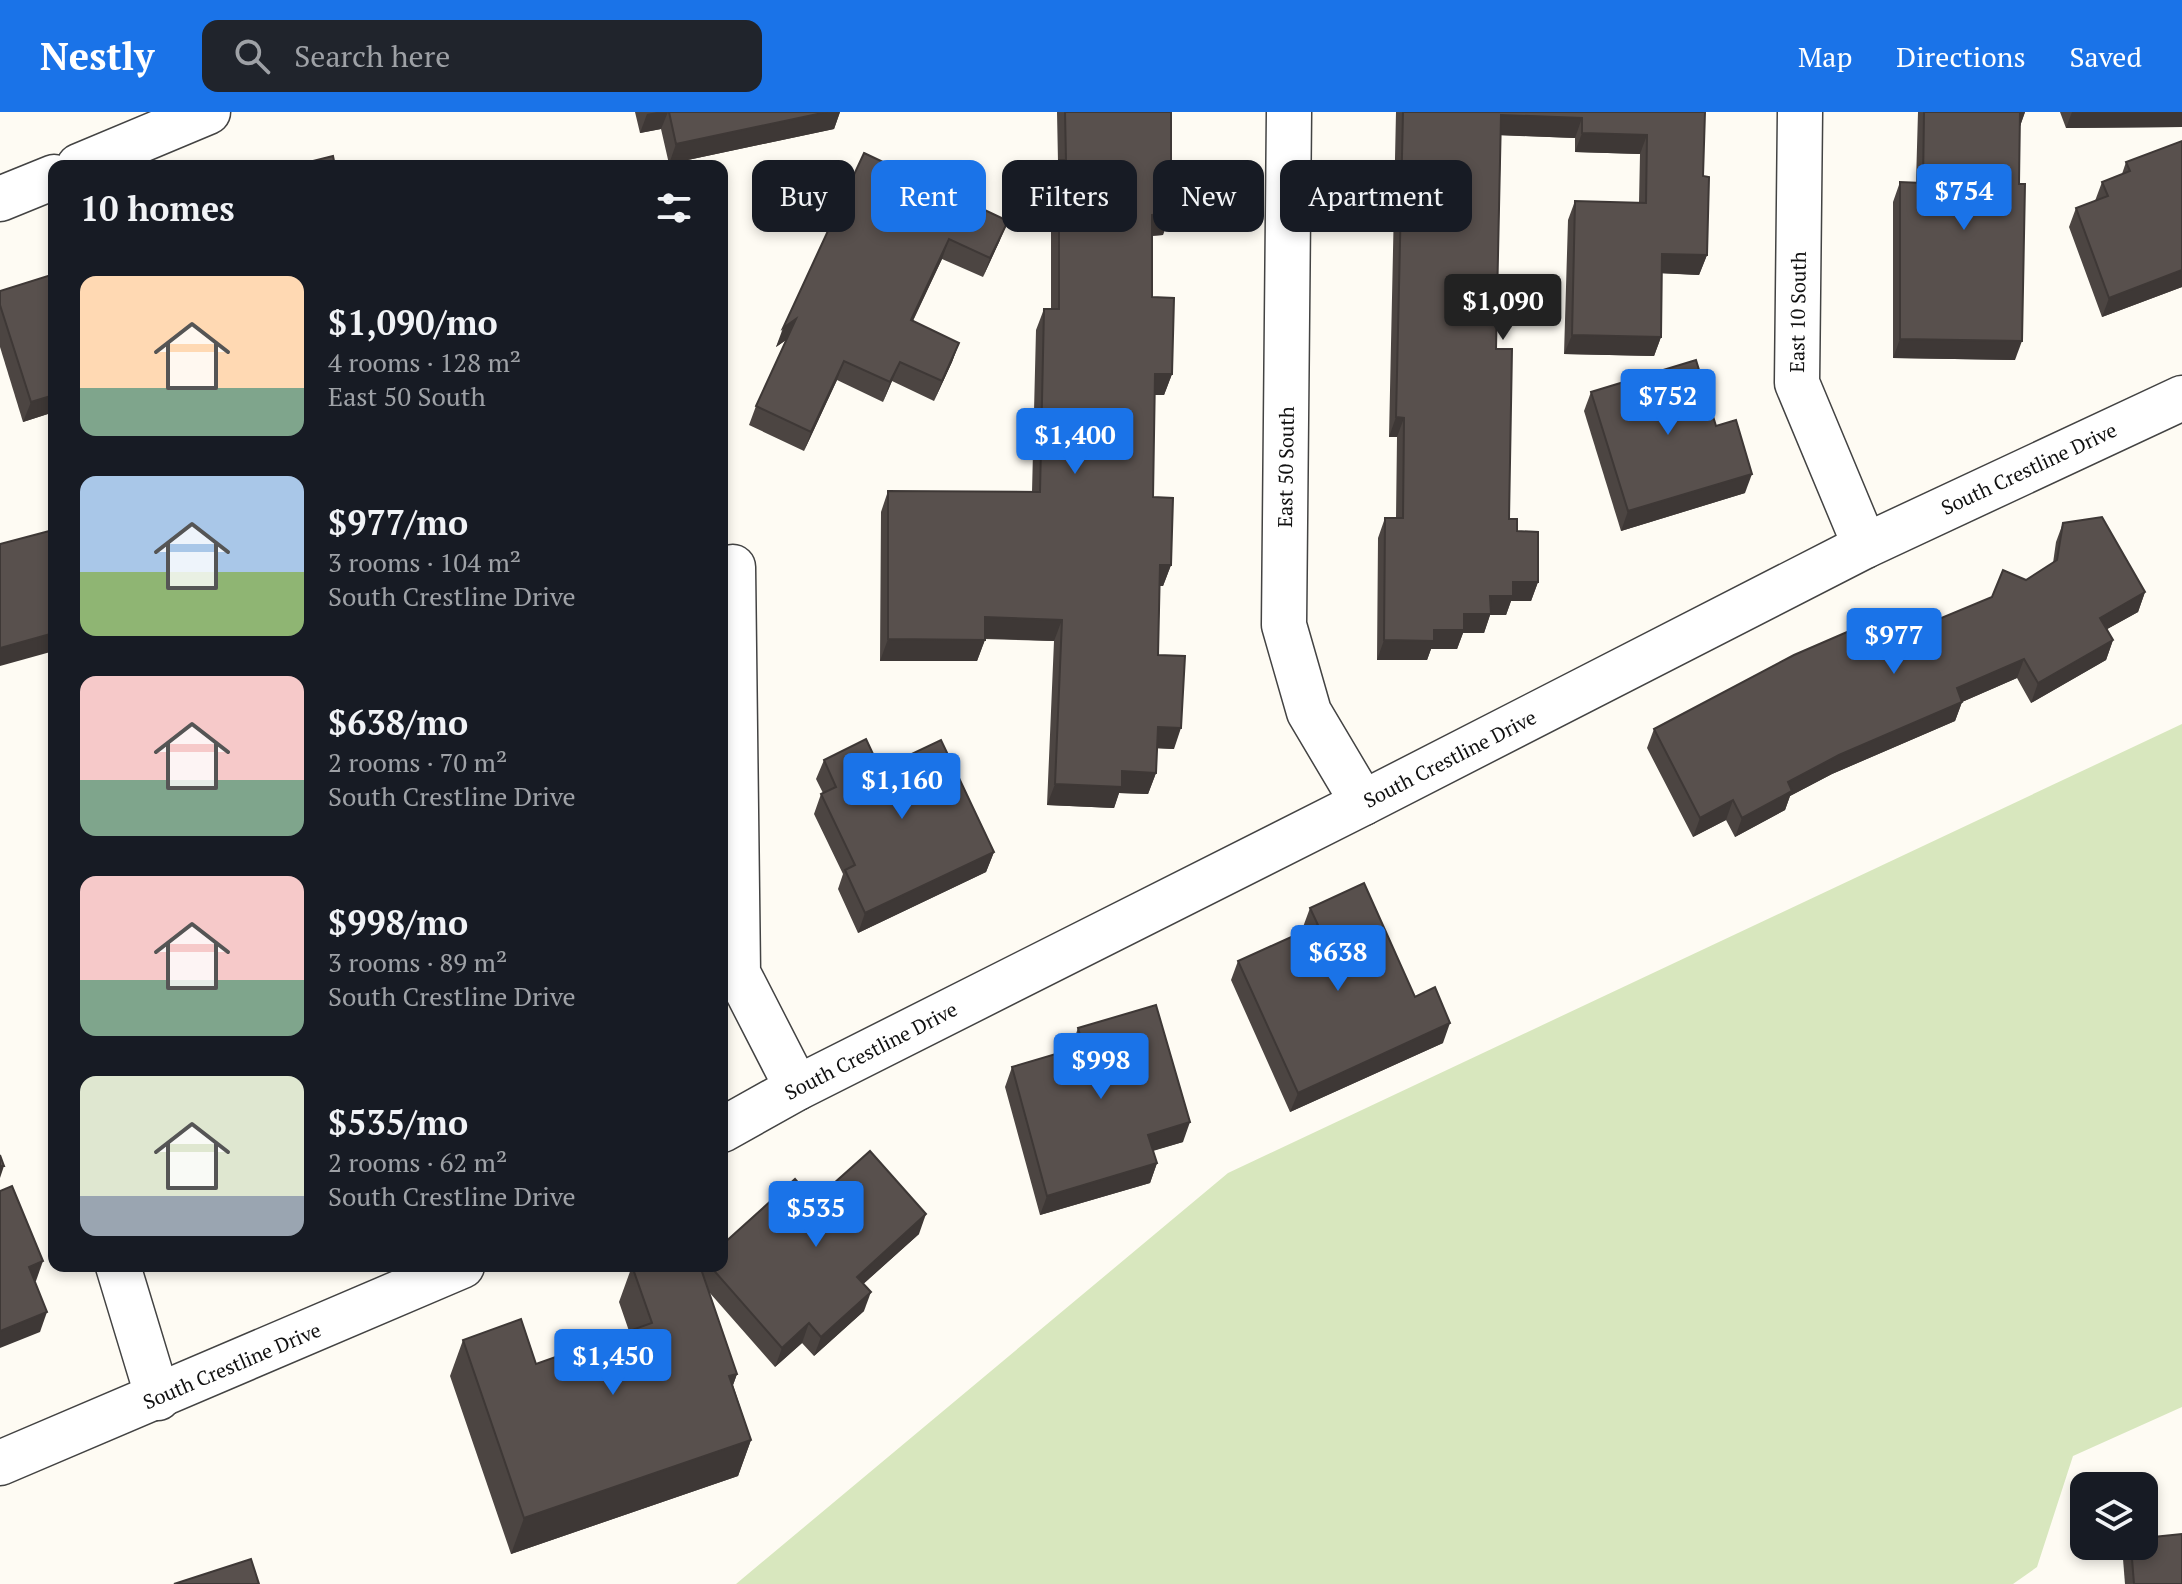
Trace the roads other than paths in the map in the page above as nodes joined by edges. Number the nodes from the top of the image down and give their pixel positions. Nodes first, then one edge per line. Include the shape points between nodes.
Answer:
1 (208, 112) edge
2 (1289, 112) edge
3 (1800, 112) edge
4 (93, 160) edge
5 (48, 179) edge
6 (0, 199) edge
7 (2182, 398) edge
8 (1865, 546) junction
9 (733, 567) dead end
10 (1363, 803) junction
11 (797, 1088) junction
12 (728, 1127) edge
13 (120, 1272) edge
14 (448, 1272) edge
15 (158, 1398) junction
16 (0, 1463) edge

1 - 4 street
2 - 10 street, East 50 South via 1284,625 1309,712
3 - 8 street, East 10 South via 1797,383
5 - 6 street
7 - 8 street, South Crestline Drive
8 - 10 street, South Crestline Drive
9 - 11 street via 738,973
10 - 11 street, South Crestline Drive
11 - 12 street, South Crestline Drive
13 - 15 street
14 - 15 street, South Crestline Drive
15 - 16 street, South Crestline Drive

